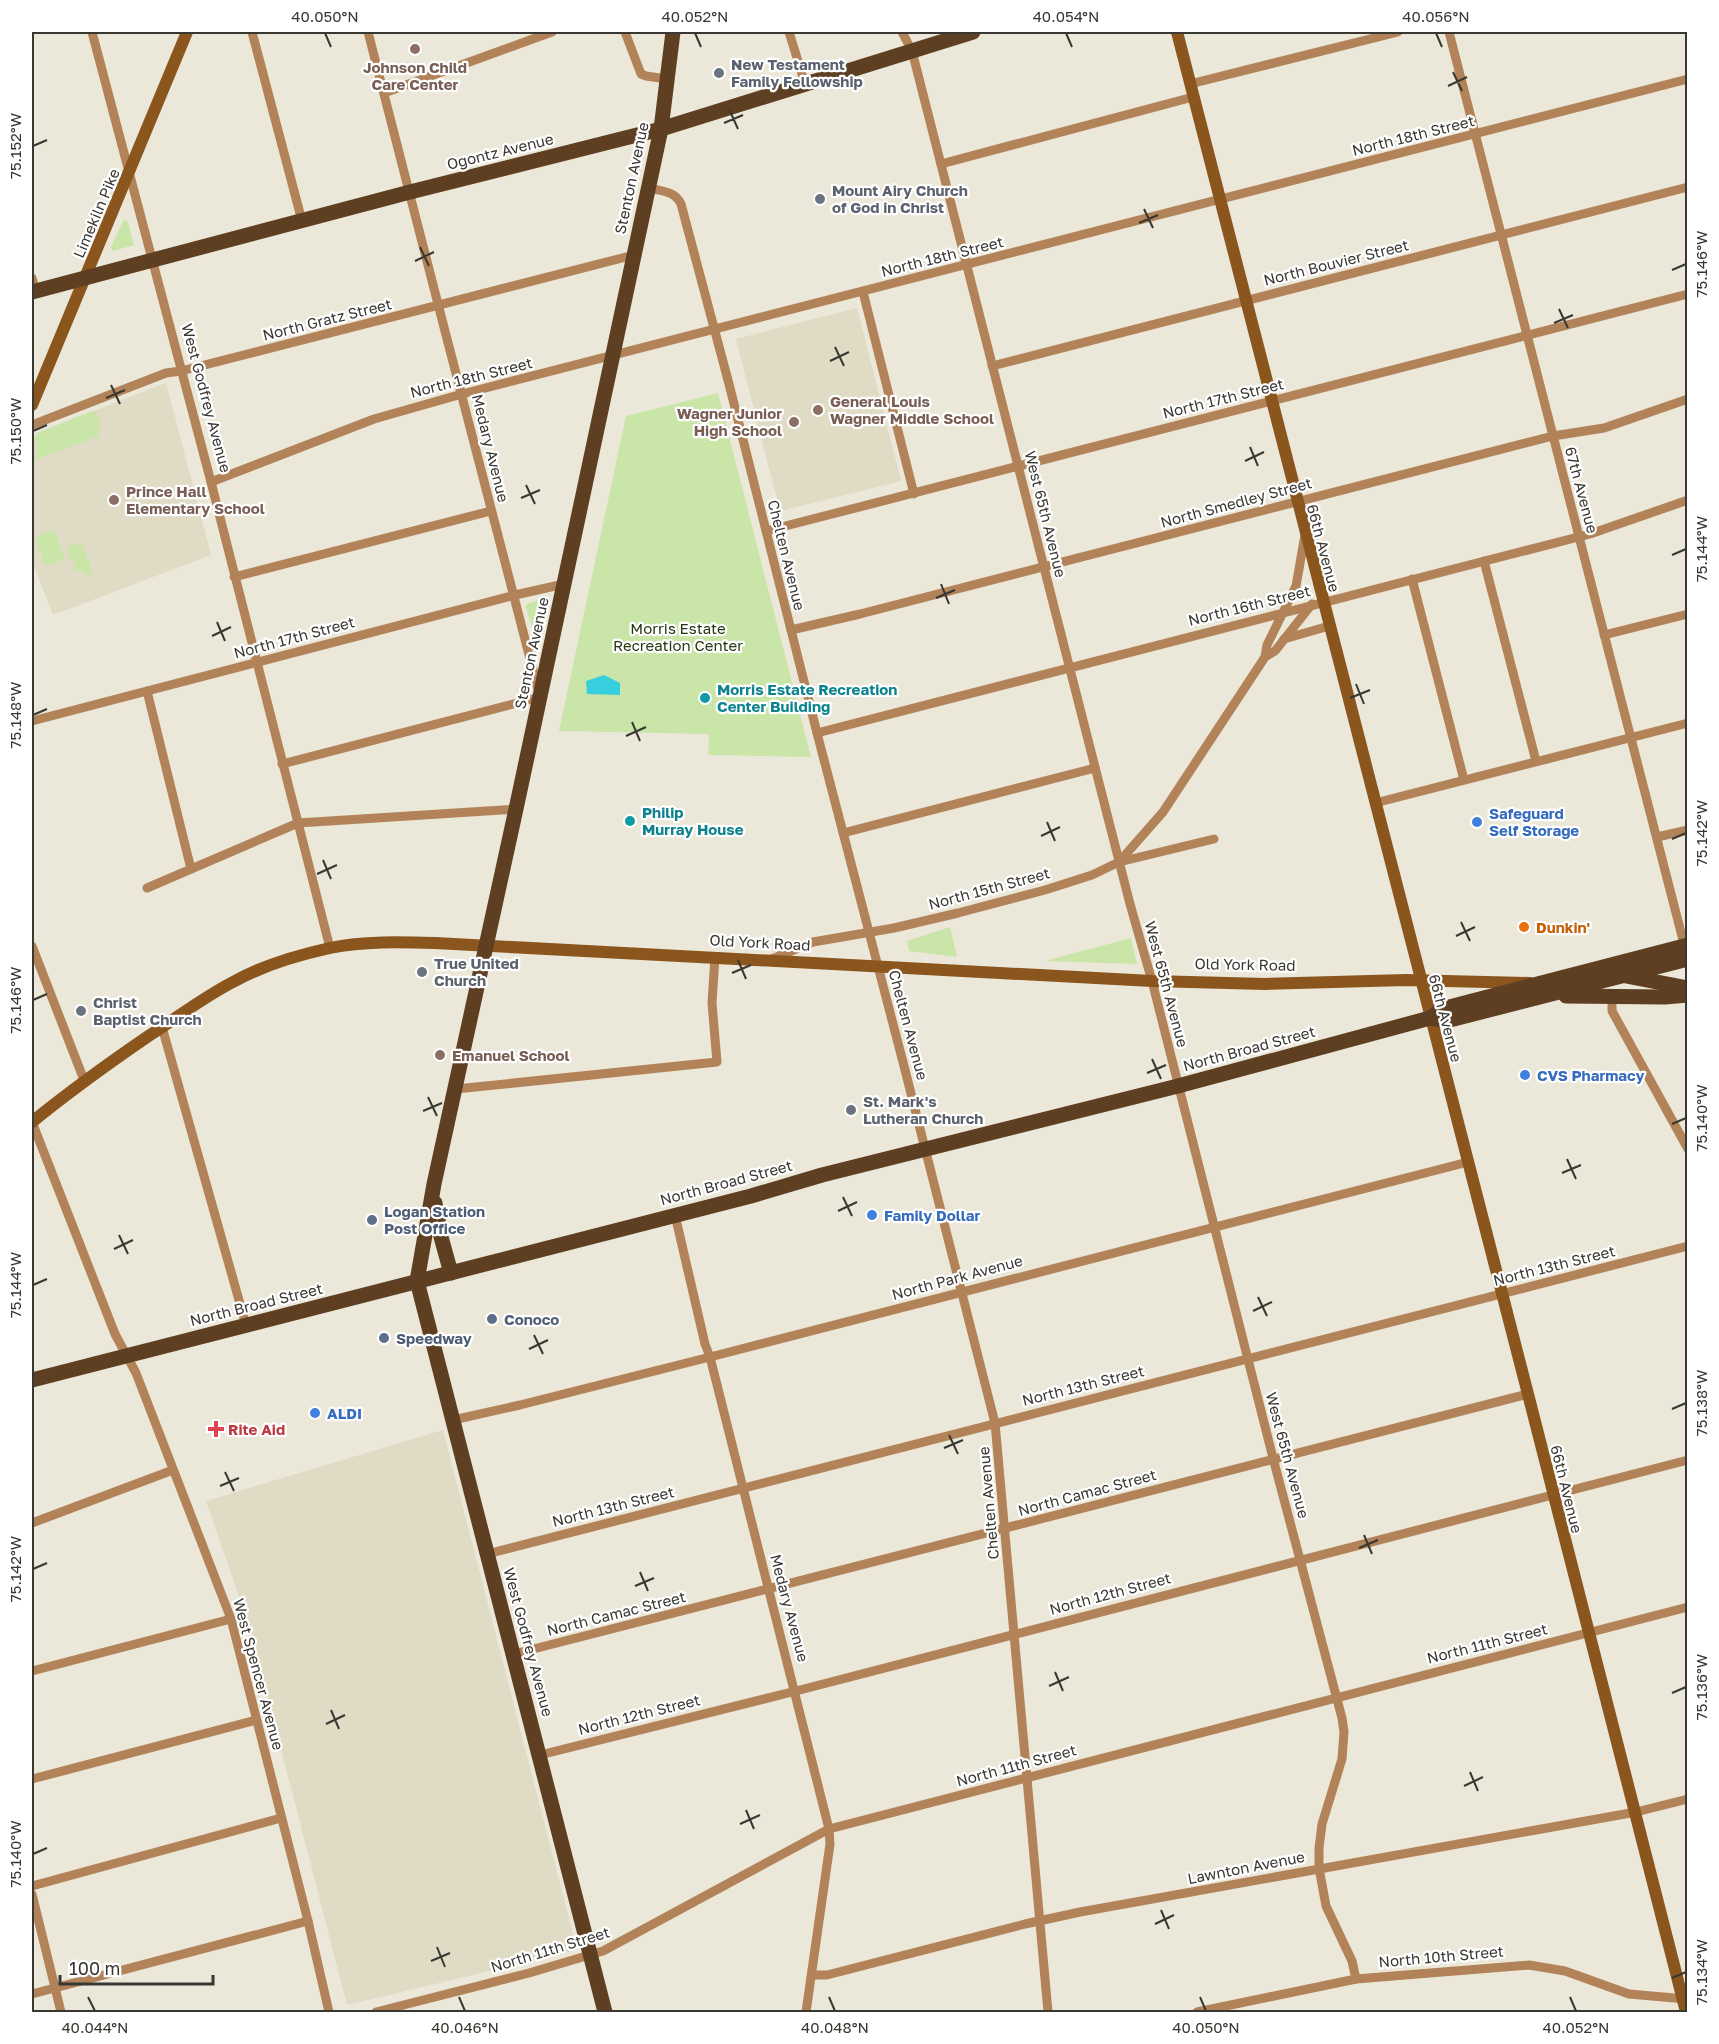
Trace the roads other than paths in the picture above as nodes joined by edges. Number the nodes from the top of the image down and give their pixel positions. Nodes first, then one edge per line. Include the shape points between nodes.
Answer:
1 (92, 32) edge
2 (188, 32) edge
3 (252, 32) edge
4 (368, 32) edge
5 (552, 32) edge
6 (625, 32) edge
7 (673, 32) edge
8 (789, 32) edge
9 (902, 32) edge
10 (973, 32) edge
11 (1177, 32) edge
12 (1398, 32) edge
13 (1449, 32) edge
14 (912, 51) junction
15 (667, 79) junction
16 (1688, 80) edge
17 (806, 84) junction
18 (1190, 84) junction
19 (384, 93) junction
20 (1193, 97) junction
21 (661, 129) junction
22 (1476, 134) junction
23 (940, 164) junction
24 (130, 173) junction
25 (1688, 187) edge
26 (648, 188) junction
27 (410, 192) junction
28 (1220, 201) junction
29 (302, 221) junction
30 (1502, 235) junction
31 (634, 255) junction
32 (153, 260) junction
33 (966, 266) junction
34 (85, 277) junction
35 (33, 287) edge
36 (862, 292) junction
37 (1688, 294) edge
38 (1246, 301) junction
39 (437, 306) junction
40 (713, 330) junction
41 (1527, 335) junction
42 (613, 357) junction
43 (992, 366) junction
44 (180, 371) junction
45 (462, 394) junction
46 (1688, 399) edge
47 (1271, 401) junction
48 (32, 405) edge
49 (32, 425) edge
50 (1553, 436) junction
51 (1018, 466) junction
52 (211, 482) junction
53 (914, 494) junction
54 (1688, 500) edge
55 (1297, 501) junction
56 (491, 511) junction
57 (766, 531) junction
58 (1305, 534) junction
59 (1579, 536) junction
60 (1484, 561) junction
61 (1044, 567) junction
62 (234, 577) junction
63 (1412, 579) junction
64 (564, 584) junction
65 (515, 595) junction
66 (1318, 603) junction
67 (1285, 611) junction
68 (1688, 614) edge
69 (1329, 626) junction
70 (791, 630) junction
71 (1604, 635) junction
72 (1284, 639) junction
73 (1265, 657) junction
74 (257, 663) junction
75 (1070, 667) junction
76 (147, 691) junction
77 (540, 697) junction
78 (32, 721) edge
79 (1688, 723) edge
80 (817, 733) junction
81 (1630, 737) junction
82 (1536, 761) junction
83 (282, 764) junction
84 (1095, 768) junction
85 (1464, 780) junction
86 (1375, 803) junction
87 (516, 809) junction
88 (298, 823) junction
89 (1688, 830) edge
90 (843, 833) junction
91 (1657, 837) junction
92 (1214, 839) dead end
93 (1119, 862) junction
94 (191, 869) junction
95 (147, 888) dead end
96 (869, 931) junction
97 (32, 946) edge
98 (487, 946) junction
99 (330, 948) junction
100 (1687, 952) edge
101 (715, 957) junction
102 (770, 960) junction
103 (878, 967) junction
104 (1598, 969) junction
105 (1621, 975) junction
106 (1420, 980) junction
107 (1152, 981) junction
108 (1537, 983) junction
109 (1688, 988) edge
110 (1612, 995) junction
111 (1688, 995) edge
112 (1533, 999) junction
113 (1430, 1018) junction
114 (162, 1027) junction
115 (84, 1080) junction
116 (1178, 1086) junction
117 (456, 1089) junction
118 (32, 1122) edge
119 (925, 1149) junction
120 (1688, 1149) edge
121 (1468, 1162) junction
122 (434, 1184) junction
123 (675, 1215) junction
124 (1215, 1226) junction
125 (1688, 1246) edge
126 (451, 1272) junction
127 (417, 1281) junction
128 (962, 1291) junction
129 (1501, 1294) junction
130 (246, 1325) junction
131 (126, 1355) junction
132 (710, 1357) junction
133 (1248, 1359) junction
134 (32, 1380) edge
135 (1528, 1394) junction
136 (453, 1420) junction
137 (995, 1423) junction
138 (1273, 1458) junction
139 (1688, 1460) edge
140 (173, 1470) junction
141 (743, 1488) junction
142 (1552, 1495) junction
143 (32, 1523) edge
144 (1005, 1528) junction
145 (487, 1554) junction
146 (1300, 1560) junction
147 (769, 1589) junction
148 (1688, 1606) edge
149 (231, 1619) junction
150 (1589, 1632) junction
151 (1015, 1633) junction
152 (514, 1654) junction
153 (32, 1671) edge
154 (796, 1691) junction
155 (1336, 1697) junction
156 (256, 1720) junction
157 (540, 1755) junction
158 (1027, 1778) junction
159 (32, 1779) edge
160 (1688, 1799) edge
161 (1636, 1812) junction
162 (281, 1818) junction
163 (830, 1829) junction
164 (1319, 1868) junction
165 (32, 1886) edge
166 (32, 1894) edge
167 (1040, 1920) junction
168 (308, 1921) junction
169 (590, 1955) junction
170 (812, 1975) junction
171 (1356, 1978) junction
172 (55, 1988) junction
173 (32, 1994) edge
174 (1685, 2004) edge
175 (61, 2013) edge
176 (329, 2013) edge
177 (376, 2013) edge
178 (605, 2013) edge
179 (806, 2013) edge
180 (1048, 2013) edge
181 (1197, 2013) edge

1 - 24 street, West Godfrey Avenue
2 - 24 street, Limekiln Pike
3 - 29 street
4 - 19 street, Medary Avenue
5 - 19 street
6 - 15 street via 641,74
7 - 15 main road, Stenton Avenue
8 - 17 street
9 - 14 street, West 65th Avenue
10 - 14 main road, Ogontz Avenue
11 - 18 street, 66th Avenue
12 - 18 street
13 - 22 street, 67th Avenue
14 - 17 main road, Ogontz Avenue
14 - 23 street, West 65th Avenue
15 - 21 main road, Stenton Avenue
16 - 22 street, North 18th Street
17 - 21 main road, Ogontz Avenue
18 - 20 street, 66th Avenue
19 - 27 street, Medary Avenue
20 - 23 street
20 - 28 street, 66th Avenue
21 - 26 main road, Stenton Avenue
21 - 27 main road, Ogontz Avenue
22 - 28 street, North 18th Street
22 - 30 street, 67th Avenue
23 - 33 street, West 65th Avenue
24 - 32 street, West Godfrey Avenue
24 - 34 street, Limekiln Pike
25 - 30 street, North Bouvier Street
26 - 31 main road, Stenton Avenue
26 - 40 street, Chelten Avenue via 672,194 679,200
27 - 29 main road, Ogontz Avenue
27 - 39 street, Medary Avenue
28 - 33 street, North 18th Street
28 - 38 street, 66th Avenue
29 - 32 main road, Ogontz Avenue
30 - 38 street, North Bouvier Street
30 - 41 street, 67th Avenue
31 - 39 street, North Gratz Street
31 - 42 main road, Stenton Avenue
32 - 34 main road, Ogontz Avenue
32 - 44 street, West Godfrey Avenue
33 - 36 street, North 18th Street
33 - 43 street, West 65th Avenue
34 - 35 main road, Ogontz Avenue
34 - 48 street, Limekiln Pike
36 - 40 street, North 18th Street
36 - 53 street
37 - 41 street, North 17th Street
38 - 43 street, North Bouvier Street
38 - 47 street, 66th Avenue
39 - 44 street, North Gratz Street
39 - 45 street, Medary Avenue
40 - 42 street, North 18th Street
40 - 57 street, Chelten Avenue
41 - 47 street, North 17th Street
41 - 50 street, 67th Avenue
42 - 45 street, North 18th Street
42 - 64 main road, Stenton Avenue
43 - 51 street, West 65th Avenue
44 - 49 street, North Gratz Street
44 - 52 street, West Godfrey Avenue
45 - 52 street, North 18th Street via 374,419
45 - 56 street, Medary Avenue
46 - 50 street, North Smedley Street via 1604,428
47 - 51 street, North 17th Street
47 - 55 street, 66th Avenue
50 - 55 street, North Smedley Street
50 - 59 street, 67th Avenue
51 - 53 street, North 17th Street
51 - 61 street, West 65th Avenue
52 - 62 street, West Godfrey Avenue
53 - 57 street, North 17th Street
54 - 59 street, North 16th Street
55 - 58 street, 66th Avenue
55 - 61 street, North Smedley Street
56 - 62 street
56 - 65 street, Medary Avenue
57 - 70 street, Chelten Avenue
58 - 66 street, 66th Avenue
58 - 67 street via 1296,586
59 - 60 street, North 16th Street
59 - 71 street, 67th Avenue
60 - 63 street, North 16th Street
60 - 82 street
61 - 70 street, North Smedley Street
61 - 75 street, West 65th Avenue
62 - 74 street, West Godfrey Avenue
63 - 66 street, North 16th Street
63 - 85 street
64 - 65 street, North 17th Street
64 - 77 main road, Stenton Avenue
65 - 74 street, North 17th Street
65 - 77 street, Medary Avenue
66 - 67 street, North 16th Street
66 - 69 street, 66th Avenue
66 - 72 street
67 - 73 street
67 - 75 street, North 16th Street
68 - 71 street
69 - 72 street
69 - 86 street, 66th Avenue
70 - 80 street, Chelten Avenue
71 - 81 street, 67th Avenue
72 - 73 street
73 - 93 street via 1162,812
74 - 76 street, North 17th Street
74 - 83 street, West Godfrey Avenue
75 - 80 street, North 16th Street
75 - 84 street, West 65th Avenue
76 - 78 street, North 17th Street
76 - 94 street
77 - 83 street
77 - 87 main road, Stenton Avenue
79 - 81 street
80 - 90 street, Chelten Avenue
81 - 82 street
81 - 91 street, 67th Avenue
82 - 85 street
83 - 88 street, West Godfrey Avenue
84 - 90 street
84 - 93 street, West 65th Avenue
85 - 86 street
86 - 106 street, 66th Avenue
87 - 88 street
87 - 98 main road, Stenton Avenue
88 - 94 street
88 - 99 street, West Godfrey Avenue
89 - 91 street
90 - 96 street, Chelten Avenue
91 - 100 street, 67th Avenue
92 - 93 street, North 15th Street
93 - 96 street, North 15th Street via 1045,890
93 - 107 street, West 65th Avenue
94 - 95 street
96 - 102 street, North 15th Street via 813,942
96 - 103 street, Chelten Avenue
97 - 115 street
98 - 99 street, Old York Road via 380,942
98 - 101 street, Old York Road
98 - 117 main road, Stenton Avenue
99 - 114 street, Old York Road via 262,968 234,981
100 - 104 main road, North Broad Street
100 - 105 main road, North Broad Street
101 - 102 street, Old York Road
101 - 117 street via 712,1003 717,1062
102 - 103 street, Old York Road
103 - 107 street, Old York Road
103 - 119 street, Chelten Avenue
104 - 105 main road
104 - 108 main road, North Broad Street
105 - 109 main road
105 - 112 main road, North Broad Street
106 - 107 street, Old York Road via 1265,984
106 - 108 street, Old York Road
106 - 113 street, 66th Avenue
107 - 116 street, West 65th Avenue
108 - 113 main road, North Broad Street via 1443,1008
110 - 111 main road
110 - 112 main road
110 - 120 street via 1612,1011
112 - 113 main road, North Broad Street via 1446,1021
113 - 116 main road, North Broad Street
113 - 121 street, 66th Avenue
114 - 115 street, Old York Road
114 - 130 street
115 - 118 street, Old York Road
116 - 119 main road, North Broad Street
116 - 124 street, West 65th Avenue
117 - 122 main road, Stenton Avenue
118 - 131 street, West Spencer Avenue
119 - 123 main road, North Broad Street
119 - 128 street, Chelten Avenue
121 - 124 street, North Park Avenue
121 - 129 street, 66th Avenue
122 - 126 main road via 437,1217
122 - 127 main road, Stenton Avenue
123 - 126 main road, North Broad Street
123 - 132 street, Medary Avenue
124 - 128 street, North Park Avenue
124 - 133 street, West 65th Avenue
125 - 129 street, North 13th Street
126 - 127 main road, North Broad Street
127 - 130 main road, North Broad Street
127 - 136 main road, West Godfrey Avenue
128 - 132 street, North Park Avenue
128 - 137 street, Chelten Avenue
129 - 133 street, North 13th Street
129 - 135 street, 66th Avenue
130 - 131 main road, North Broad Street
131 - 134 main road, North Broad Street
131 - 140 street, West Spencer Avenue
132 - 136 street, North Park Avenue
132 - 141 street, Medary Avenue
133 - 137 street, North 13th Street
133 - 138 street, West 65th Avenue
135 - 138 street, North Camac Street
135 - 142 street, 66th Avenue
136 - 145 main road, West Godfrey Avenue
137 - 141 street, North 13th Street
137 - 144 street, Chelten Avenue
138 - 144 street, North Camac Street
138 - 146 street, West 65th Avenue
139 - 142 street, North 12th Street
140 - 143 street
140 - 149 street, West Spencer Avenue
141 - 145 street, North 13th Street
141 - 147 street, Medary Avenue
142 - 146 street, North 12th Street
142 - 150 street, 66th Avenue
144 - 147 street, North Camac Street
144 - 151 street, Chelten Avenue
145 - 152 main road, West Godfrey Avenue
146 - 151 street, North 12th Street
146 - 155 street, West 65th Avenue
147 - 152 street, North Camac Street
147 - 154 street, Medary Avenue
148 - 150 street, North 11th Street
149 - 153 street
149 - 156 street, West Spencer Avenue
150 - 155 street, North 11th Street
150 - 161 street, 66th Avenue
151 - 154 street, North 12th Street
151 - 158 street, Chelten Avenue
152 - 157 main road, West Godfrey Avenue
154 - 157 street, North 12th Street
154 - 163 street, Medary Avenue
155 - 158 street, North 11th Street
155 - 164 street, West 65th Avenue via 1344,1746 1320,1835
156 - 159 street
156 - 162 street, West Spencer Avenue
157 - 169 main road, West Godfrey Avenue
158 - 163 street, North 11th Street
158 - 167 street, Chelten Avenue
160 - 161 street, Lawnton Avenue
161 - 164 street, Lawnton Avenue
161 - 174 street, 66th Avenue
162 - 165 street
162 - 168 street, West Spencer Avenue
163 - 169 street, North 11th Street via 614,1947
163 - 170 street, Medary Avenue
164 - 167 street, Lawnton Avenue
164 - 171 street, West 65th Avenue via 1326,1905
166 - 172 street
167 - 170 street, Lawnton Avenue via 827,1975
167 - 180 street, Chelten Avenue
168 - 172 street
168 - 176 street, West Spencer Avenue
169 - 177 street, North 11th Street
169 - 178 main road, West Godfrey Avenue
170 - 179 street, Medary Avenue
171 - 174 street, North 10th Street via 1529,1965 1565,1971 1629,1994
171 - 181 street, North 10th Street
172 - 173 street
172 - 175 street

